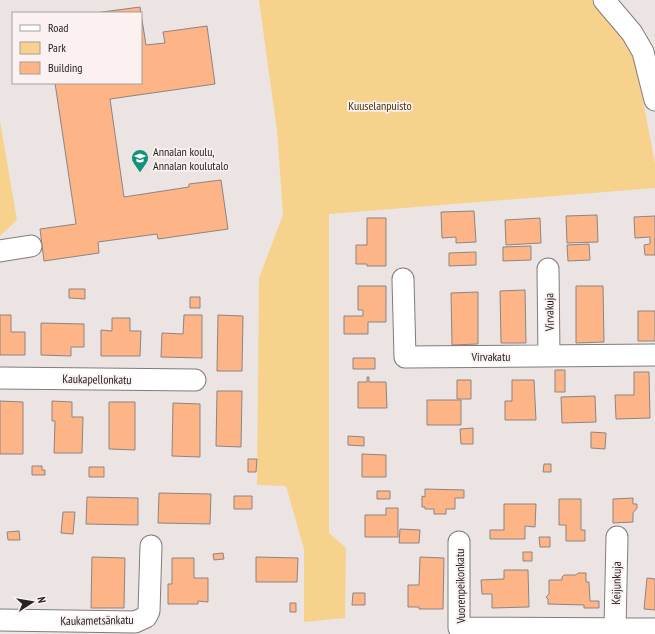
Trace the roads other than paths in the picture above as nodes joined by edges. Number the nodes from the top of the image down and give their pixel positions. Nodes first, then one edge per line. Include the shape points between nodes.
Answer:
1 (604, 0) edge
2 (649, 51) edge
3 (655, 100) edge
4 (31, 246) dead end
5 (0, 251) edge
6 (548, 269) dead end
7 (403, 279) dead end
8 (655, 355) edge
9 (549, 356) junction
10 (0, 378) edge
11 (195, 380) dead end
12 (617, 537) dead end
13 (459, 542) dead end
14 (151, 546) dead end
15 (0, 620) edge
16 (615, 628) junction
17 (655, 629) edge

1 - 2 street
2 - 3 street
4 - 5 street
6 - 9 street, Virvakuja
7 - 9 street, Virvakatu via 405,357
8 - 9 street, Virvakatu
10 - 11 street, Kaukapellonkatu
12 - 16 street, Keijunkuja
13 - 16 street, Vuorenpeikonkatu via 459,628
14 - 15 street, Kaukametsänkatu via 149,611 146,617 135,622
16 - 17 street, Vuorenpeikonkatu

